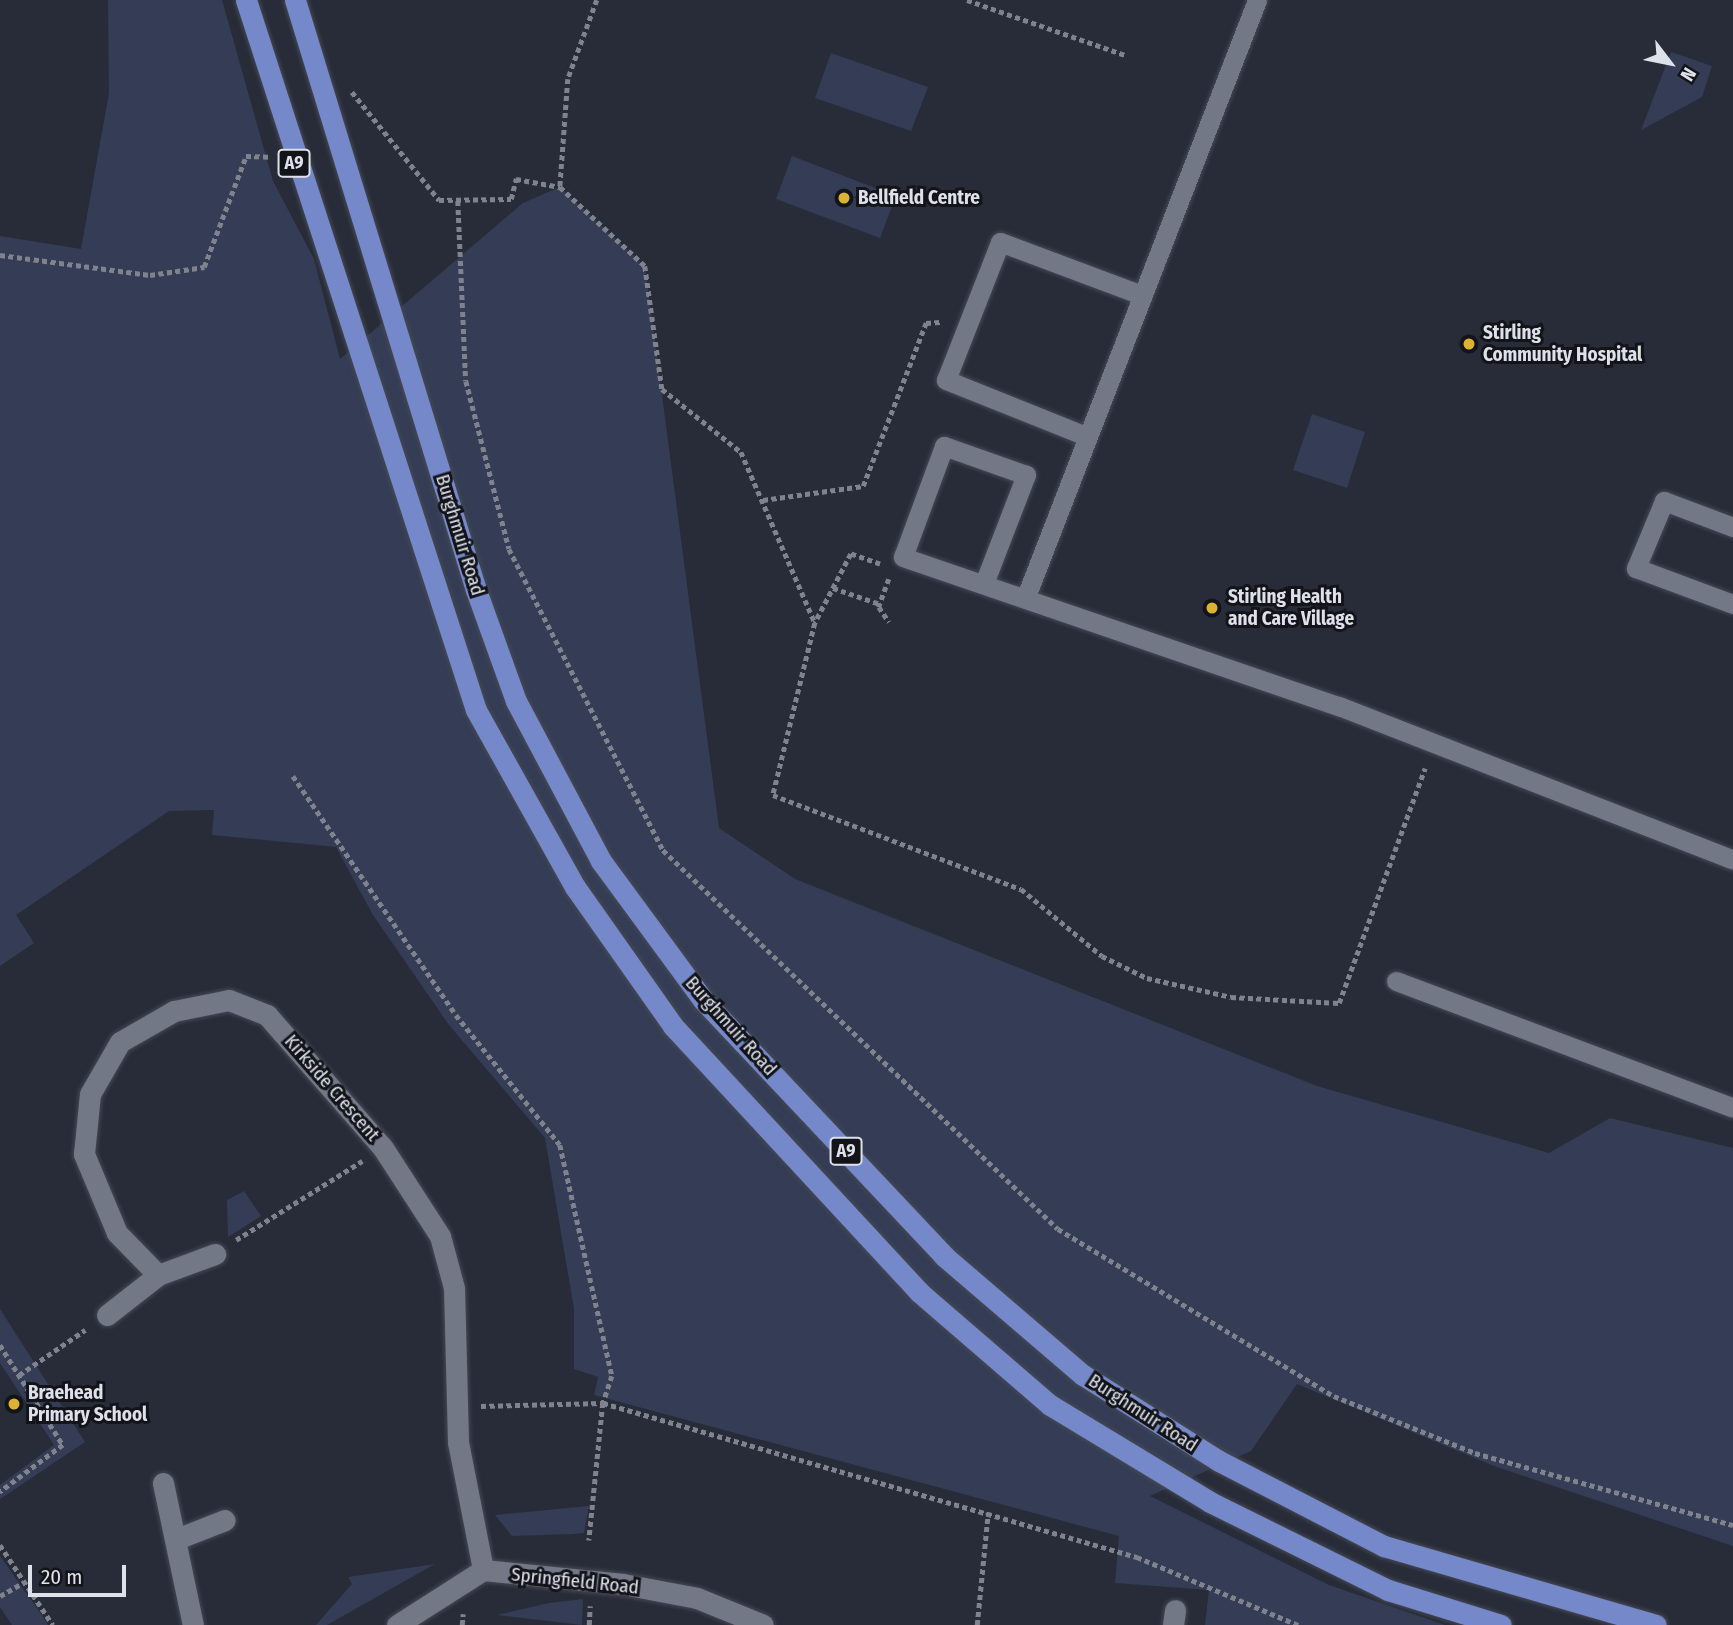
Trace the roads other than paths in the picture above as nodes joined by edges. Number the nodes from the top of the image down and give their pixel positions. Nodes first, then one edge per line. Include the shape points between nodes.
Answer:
1 (246, 0) edge
2 (295, 0) edge
3 (1256, 0) edge
4 (1142, 295) junction
5 (1086, 436) junction
6 (1733, 527) edge
7 (985, 582) junction
8 (1027, 594) junction
9 (1733, 604) edge
10 (1733, 860) edge
11 (1396, 981) dead end
12 (1733, 1108) edge
13 (215, 1254) road end
14 (158, 1275) junction
15 (107, 1315) road end
16 (163, 1483) dead end
17 (225, 1520) dead end
18 (179, 1538) junction
19 (483, 1570) junction
20 (193, 1625) edge
21 (397, 1625) edge
22 (763, 1625) edge
23 (1501, 1625) edge
24 (1656, 1625) edge

1 - 23 main road, Burghmuir Road / A9 via 293,159 476,710 575,887 673,1026 919,1292 1050,1405 1210,1502 1376,1584
2 - 24 main road, Burghmuir Road / A9 via 516,701 601,861 703,1000 944,1256 1083,1375 1219,1461 1384,1546
3 - 4 lane
4 - 5 lane
4 - 5 lane via 1000,242 946,380
5 - 8 lane
6 - 9 lane via 1664,501 1636,568
7 - 7 lane via 904,557 944,446 1026,475
7 - 8 lane
8 - 10 lane
11 - 12 lane
13 - 14 street
14 - 15 street
14 - 19 street, Kirkside Crescent via 117,1233 84,1154 90,1094 120,1042 174,1011 229,1000 267,1015 383,1148 440,1236 454,1288 458,1442
16 - 18 street
17 - 18 street
18 - 20 street
19 - 21 street, Springfield Road
19 - 22 street, Springfield Road via 673,1594

